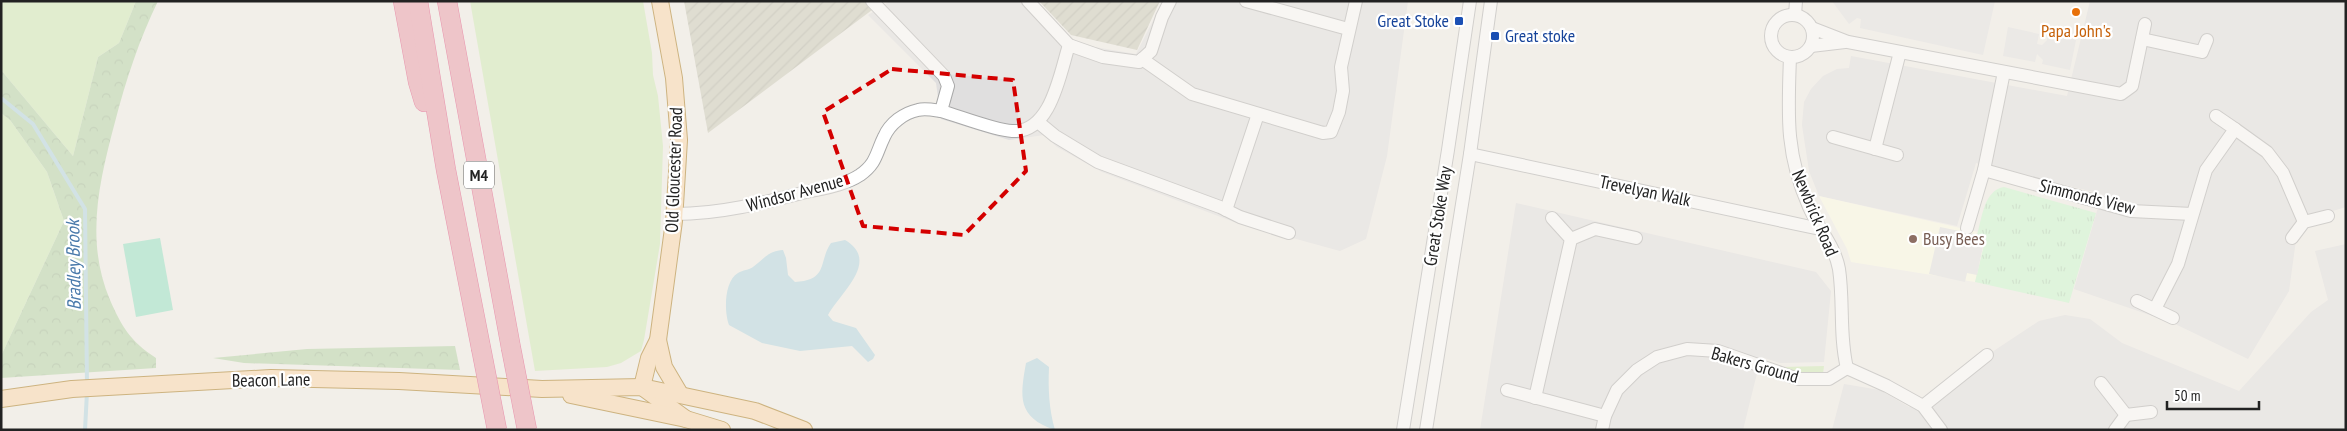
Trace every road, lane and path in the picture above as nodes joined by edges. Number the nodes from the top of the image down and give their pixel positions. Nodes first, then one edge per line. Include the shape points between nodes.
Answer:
1 (403, 1) edge
2 (418, 1) edge
3 (447, 1) edge
4 (454, 1) edge
5 (660, 1) edge
6 (872, 1) edge
7 (1028, 1) edge
8 (1170, 1) edge
9 (1246, 1) edge
10 (1356, 1) edge
11 (1470, 1) edge
12 (1491, 1) edge
13 (1796, 1) edge
14 (1795, 15) junction
15 (2145, 24) dead end
16 (1812, 28) junction
17 (1348, 29) junction
18 (2142, 39) junction
19 (2207, 40) dead end
20 (1848, 42) junction
21 (1069, 46) junction
22 (1810, 46) junction
23 (455, 49) junction
24 (1900, 52) junction
25 (1790, 57) junction
26 (1142, 59) junction
27 (2004, 72) junction
28 (941, 111) junction
29 (1258, 114) junction
30 (2216, 116) dead end
31 (1038, 122) junction
32 (2235, 129) junction
33 (1833, 137) dead end
34 (1874, 149) junction
35 (1470, 154) junction
36 (1897, 155) dead end
37 (446, 170) junction
38 (1984, 170) junction
39 (1226, 210) junction
40 (675, 214) junction
41 (2192, 214) junction
42 (2328, 216) dead end
43 (1552, 218) dead end
44 (2304, 222) junction
45 (1967, 228) dead end
46 (1820, 229) junction
47 (1288, 233) dead end
48 (1636, 238) dead end
49 (2292, 238) dead end
50 (1571, 239) junction
51 (2137, 301) dead end
52 (2155, 309) junction
53 (2173, 318) dead end
54 (658, 340) junction
55 (1987, 355) dead end
56 (1847, 368) junction
57 (2101, 383) dead end
58 (642, 387) junction
59 (542, 389) junction
60 (1507, 390) dead end
61 (680, 394) junction
62 (1535, 398) junction
63 (1, 399) edge
64 (1923, 406) junction
65 (2151, 412) dead end
66 (2126, 415) junction
67 (1605, 416) junction
68 (686, 418) junction
69 (497, 430) edge
70 (527, 430) edge
71 (722, 430) edge
72 (804, 430) edge
73 (1403, 430) edge
74 (1426, 430) edge
75 (1602, 430) edge
76 (1941, 430) edge
77 (2115, 430) edge

1 - 37 highway, M4 via 418,82
2 - 37 highway, M4
3 - 23 highway, M4
4 - 23 highway, M4
5 - 40 main road, Old Gloucester Road via 677,102 679,140
6 - 28 street via 944,76 948,86
7 - 21 street
8 - 26 street via 1151,51
9 - 17 street
10 - 17 street
11 - 73 street, Great Stoke Way
12 - 35 street, Great Stoke Way
13 - 14 street
14 - 16 street via 1805,19
14 - 25 street via 1778,20 1771,36 1774,48
15 - 18 street
16 - 20 street
16 - 22 street
17 - 29 street via 1340,67 1343,91 1331,132 1323,133
18 - 19 street via 2202,52
18 - 27 street via 2132,86 2121,94
20 - 22 street
20 - 24 street
21 - 26 street via 1103,57 1139,62
21 - 31 street via 1048,110
22 - 25 street via 1802,55
23 - 70 highway, M4, bridge
24 - 27 street
24 - 34 street
25 - 46 street, Newbrick Road via 1787,122 1795,174
26 - 29 street via 1192,94
27 - 38 street
28 - 31 street, Windsor Avenue via 1012,131 1026,129
28 - 40 street, Windsor Avenue via 919,109 894,121 872,163 860,175 840,184 747,207
29 - 39 street
30 - 32 street
31 - 39 street via 1098,162
32 - 41 street via 2206,170
32 - 44 street via 2267,152 2283,173
33 - 34 street
34 - 36 street
35 - 46 street, Trevelyan Walk
35 - 74 street, Great Stoke Way
37 - 69 highway, M4, bridge
38 - 41 street, Simmonds View via 2131,211
38 - 45 street
39 - 47 street
40 - 54 main road, Old Gloucester Road
41 - 52 street via 2178,264
42 - 44 street
43 - 50 street
44 - 49 street
46 - 56 street, Newbrick Road via 1833,250 1839,269 1843,352
48 - 50 street via 1595,229
50 - 62 street
51 - 52 street
52 - 53 street
54 - 58 main road, Old Gloucester Road via 649,358
54 - 61 main road, Old Gloucester Road via 664,366
55 - 64 street
56 - 64 street
56 - 67 street, Bakers Ground via 1829,379 1798,379 1718,351 1687,349 1656,357 1637,370 1617,390
57 - 66 street
58 - 59 main road
58 - 61 main road
58 - 68 main road
59 - 63 main road, Beacon Lane via 271,378 72,389
59 - 68 main road
60 - 62 street
61 - 72 main road via 755,411
62 - 67 street
64 - 76 street
65 - 66 street
66 - 77 street
67 - 75 street, Bakers Ground
68 - 71 main road

